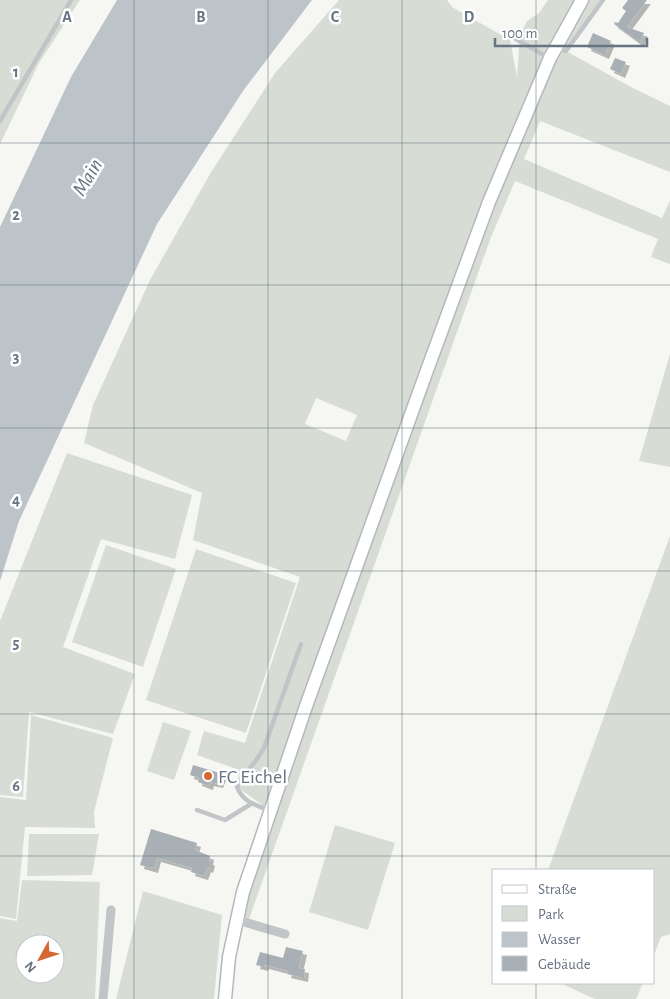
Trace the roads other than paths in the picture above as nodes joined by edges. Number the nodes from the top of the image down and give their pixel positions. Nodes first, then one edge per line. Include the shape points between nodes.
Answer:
1 (70, 0) edge
2 (582, 0) edge
3 (603, 0) edge
4 (516, 39) dead end
5 (552, 53) junction
6 (0, 121) edge
7 (301, 644) dead end
8 (251, 804) junction
9 (197, 810) dead end
10 (271, 811) junction
11 (111, 910) dead end
12 (237, 920) junction
13 (286, 934) dead end
14 (103, 999) edge
15 (225, 999) edge

1 - 6 lane
2 - 5 main road
3 - 5 lane via 566,52
4 - 5 lane
5 - 10 main road via 489,202
7 - 8 lane via 264,748 237,787
8 - 9 lane via 225,820
8 - 10 lane
10 - 12 main road
11 - 14 street
12 - 13 street
12 - 15 main road

